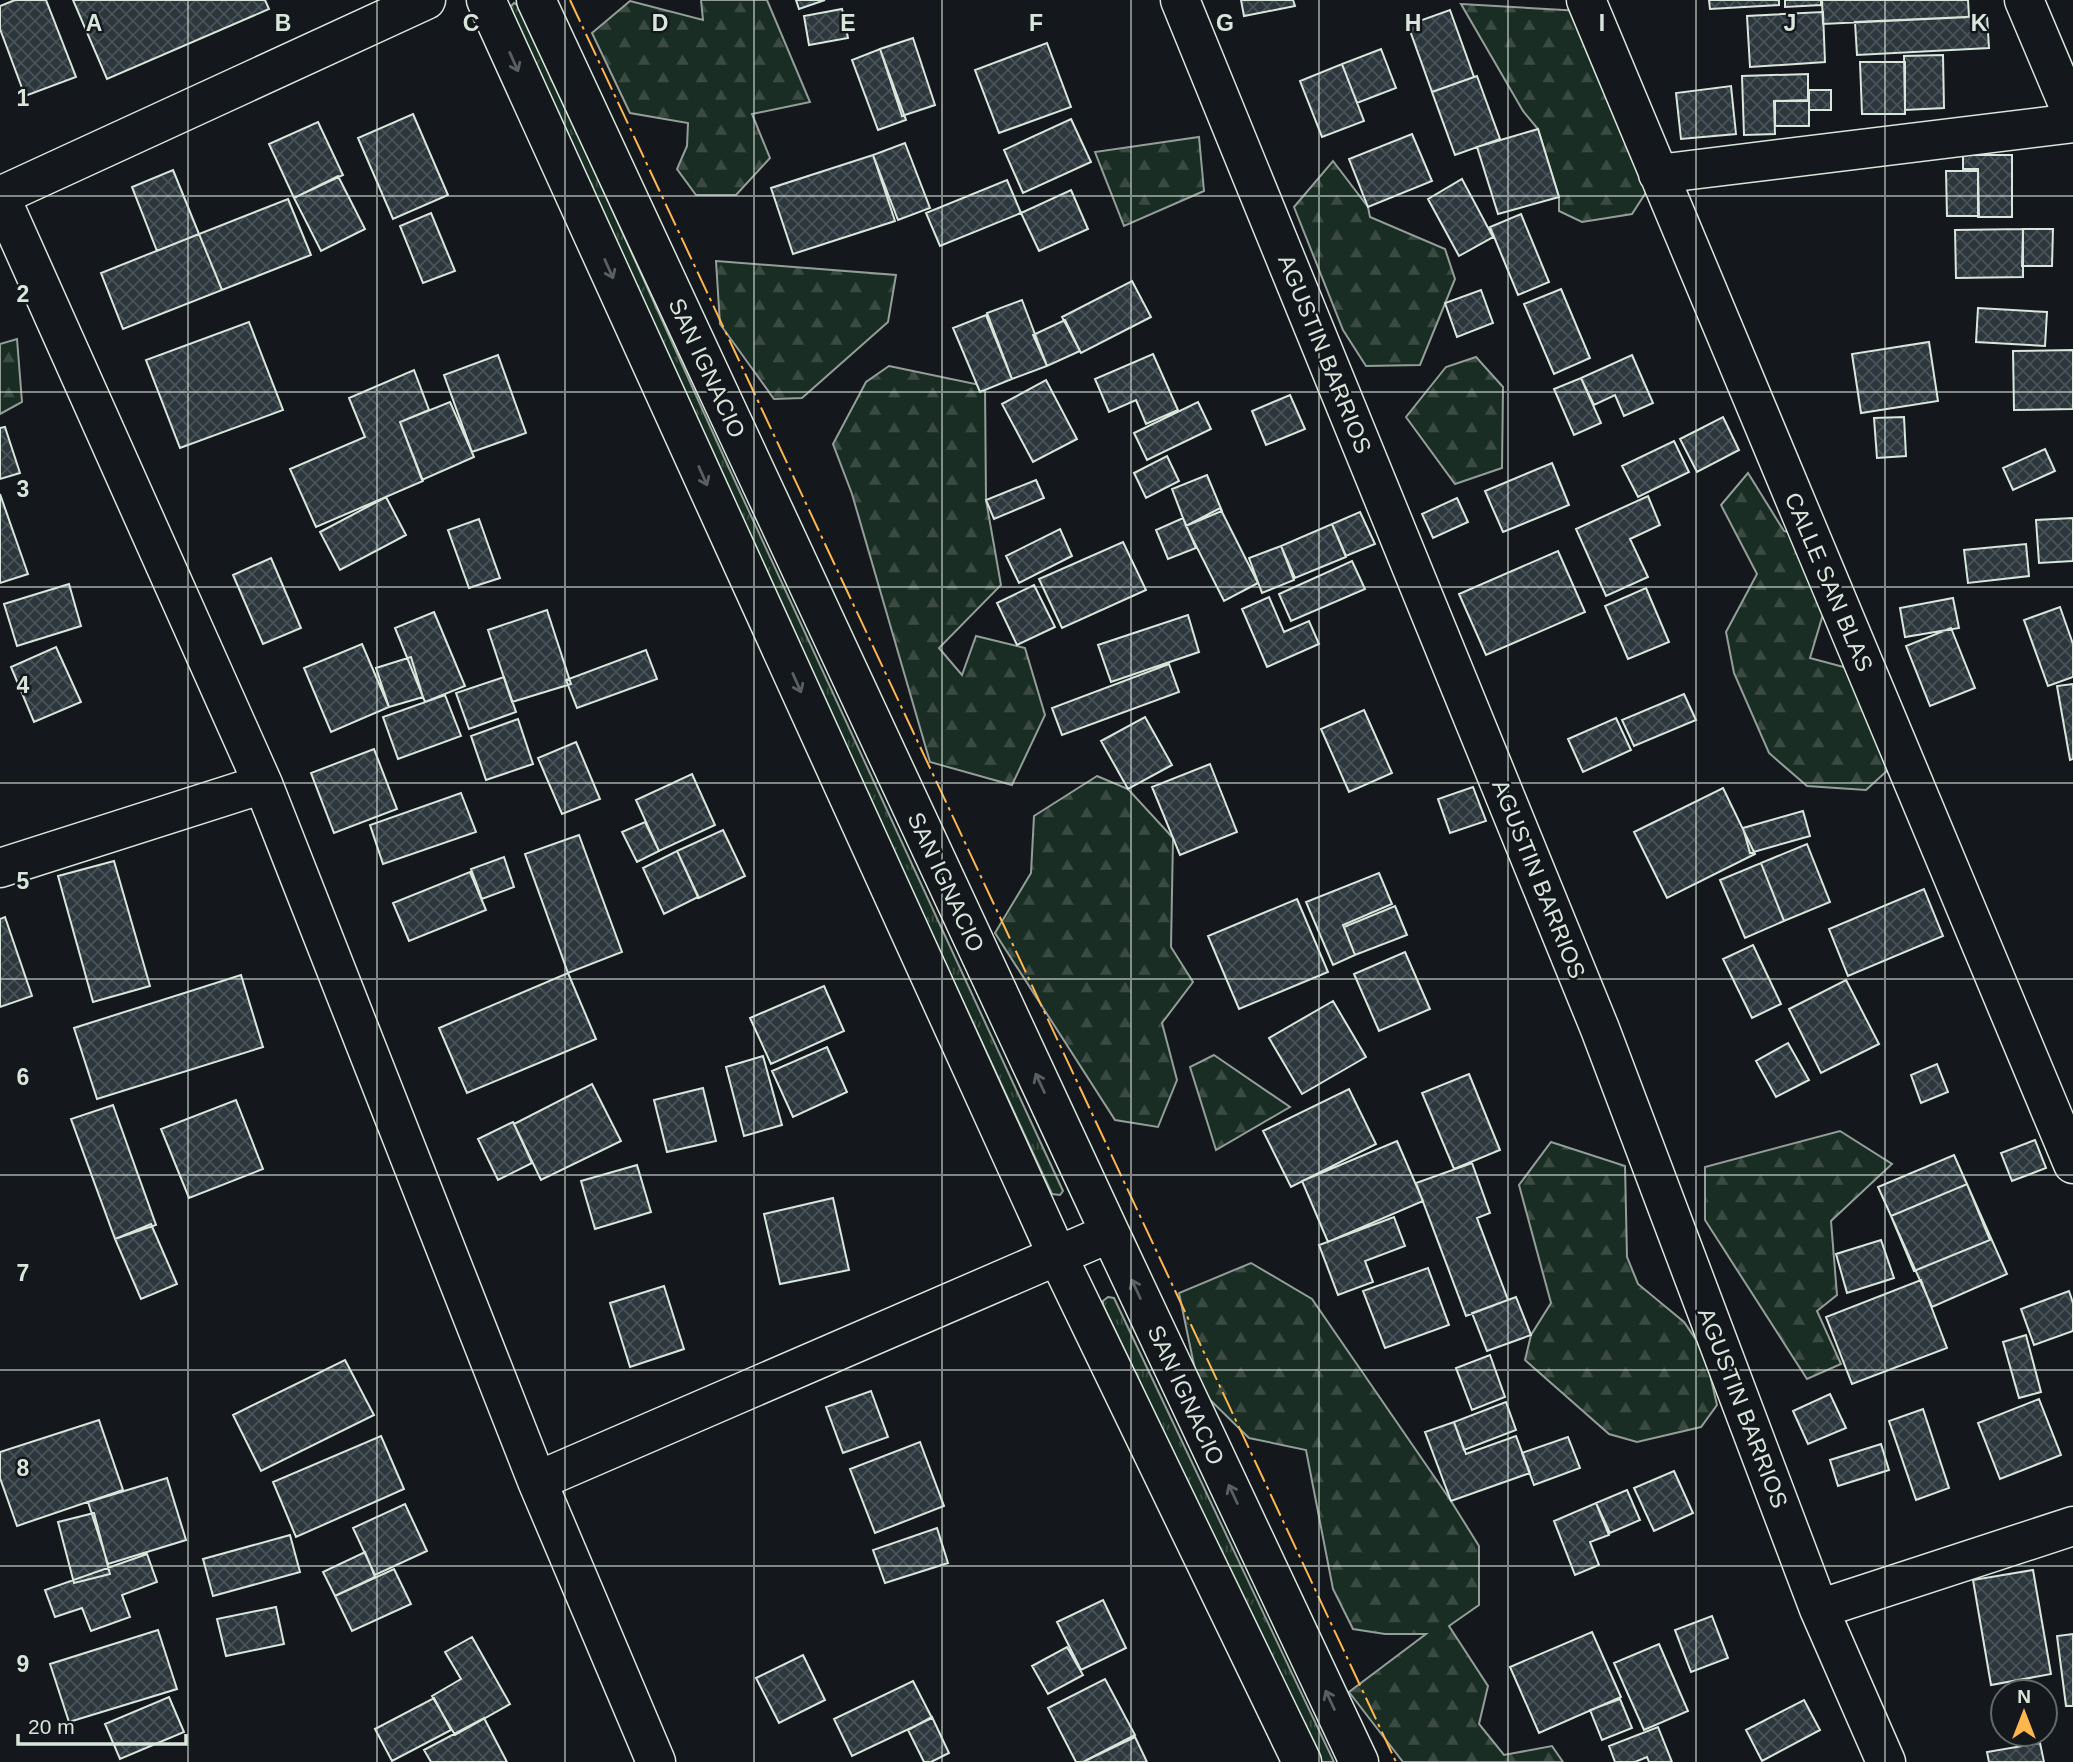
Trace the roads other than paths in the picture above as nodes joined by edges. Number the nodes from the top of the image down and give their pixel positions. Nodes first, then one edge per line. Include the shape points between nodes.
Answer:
1 (426, 0) edge
2 (486, 0) edge
3 (536, 0) edge
4 (1180, 0) edge
5 (1586, 0) edge
6 (2024, 0) edge
7 (2073, 116) edge
8 (2073, 123) edge
9 (1658, 174) junction
10 (0, 196) edge
11 (263, 784) junction
12 (0, 868) edge
13 (2073, 1164) edge
14 (1110, 1233) junction
15 (1058, 1257) junction
16 (537, 1481) junction
17 (2073, 1526) edge
18 (1819, 1609) junction
19 (656, 1762) edge
20 (1302, 1762) edge
21 (1359, 1762) edge
22 (1885, 1762) edge

1 - 10 street
2 -> 15 street, SAN IGNACIO
14 -> 3 street, SAN IGNACIO
4 - 18 street, AGUSTIN BARRIOS via 1600,1028
5 - 9 street, CALLE SAN BLAS
6 - 7 street
8 - 9 street
9 - 13 street, CALLE SAN BLAS
10 - 11 street
11 - 12 street
11 - 16 street
14 - 15 street
21 -> 14 street, SAN IGNACIO
15 - 16 street
15 - 20 street, SAN IGNACIO
16 - 19 street
17 - 18 street
18 - 22 street, AGUSTIN BARRIOS

